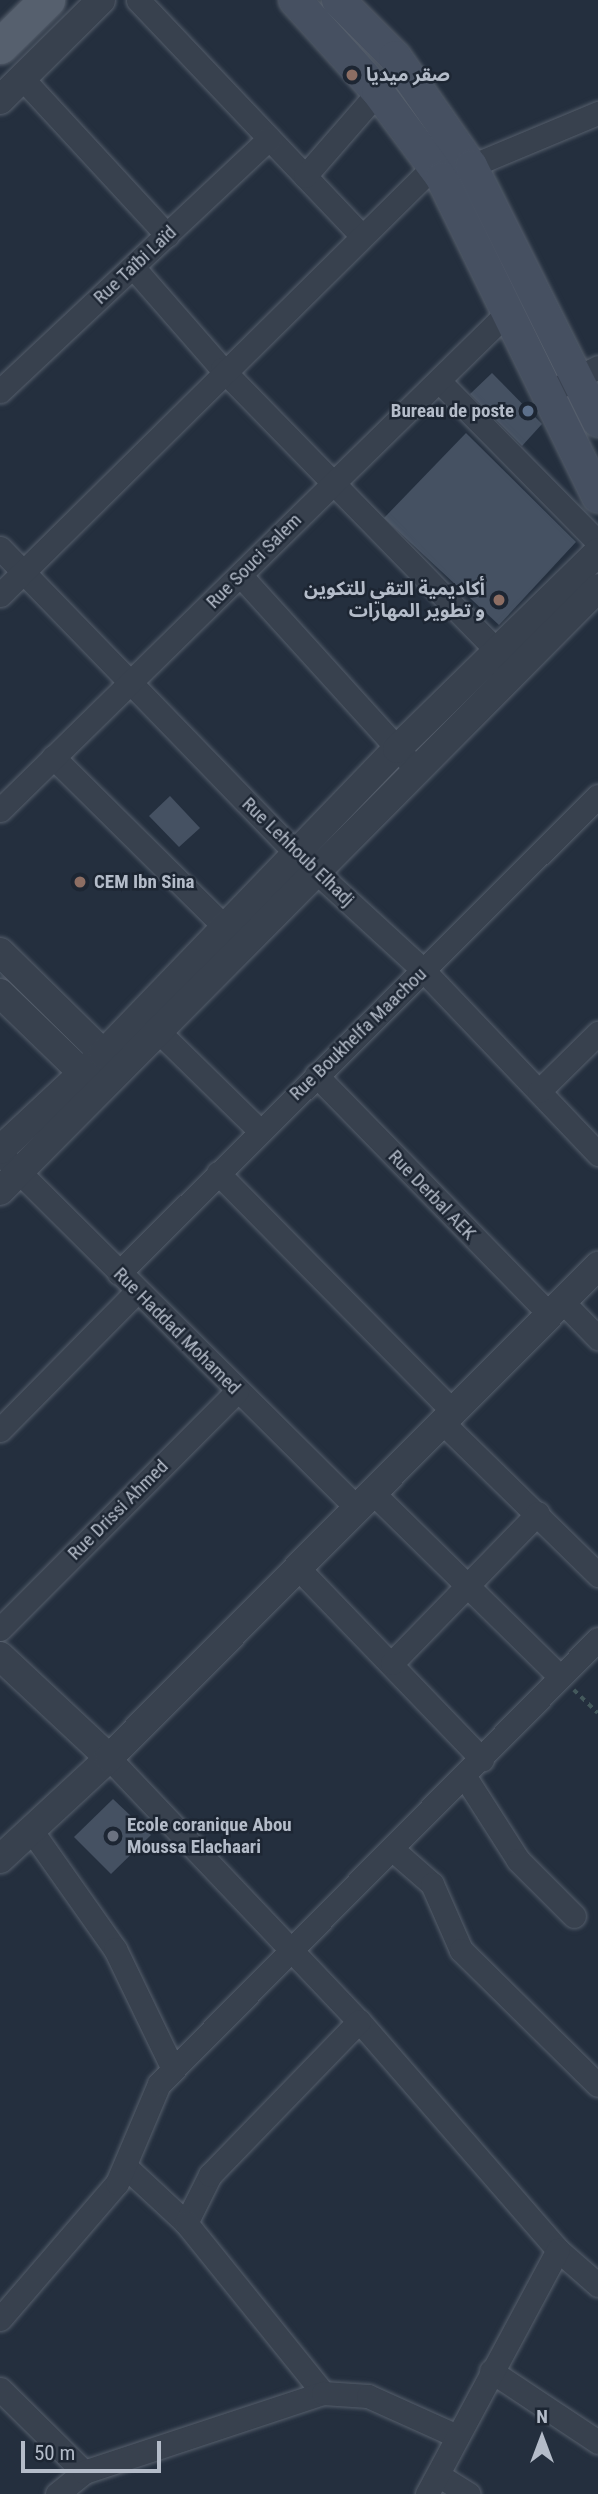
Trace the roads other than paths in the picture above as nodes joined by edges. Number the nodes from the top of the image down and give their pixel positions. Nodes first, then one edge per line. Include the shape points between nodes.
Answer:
1 (47, 0) edge
2 (101, 0) edge
3 (138, 0) edge
4 (295, 0) edge
5 (338, 0) edge
6 (0, 46) edge
7 (22, 78) junction
8 (378, 92) junction
9 (0, 100) edge
10 (596, 118) edge
11 (269, 138) junction
12 (471, 166) junction
13 (433, 167) junction
14 (305, 176) junction
15 (360, 234) junction
16 (167, 235) junction
17 (133, 267) junction
18 (508, 312) junction
19 (222, 369) junction
20 (588, 372) edge
21 (440, 382) junction
22 (0, 391) edge
23 (548, 393) junction
24 (598, 421) edge
25 (333, 481) junction
26 (598, 497) edge
27 (598, 542) edge
28 (0, 548) edge
29 (598, 552) edge
30 (23, 572) junction
31 (241, 576) junction
32 (598, 587) edge
33 (0, 596) edge
34 (498, 652) junction
35 (128, 683) junction
36 (53, 757) junction
37 (406, 759) junction
38 (598, 796) edge
39 (0, 810) edge
40 (307, 864) junction
41 (227, 929) junction
42 (0, 952) edge
43 (425, 971) junction
44 (0, 993) edge
45 (598, 1033) edge
46 (161, 1034) junction
47 (102, 1072) junction
48 (316, 1075) junction
49 (539, 1091) junction
50 (259, 1130) junction
51 (598, 1154) edge
52 (5, 1167) edge
53 (218, 1173) junction
54 (598, 1266) edge
55 (119, 1273) junction
56 (136, 1291) junction
57 (556, 1308) junction
58 (598, 1338) edge
59 (237, 1391) junction
60 (448, 1416) junction
61 (0, 1430) edge
62 (365, 1500) junction
63 (538, 1513) junction
64 (297, 1567) junction
65 (598, 1575) edge
66 (465, 1585) junction
67 (0, 1629) edge
68 (598, 1639) edge
69 (0, 1656) edge
70 (392, 1663) junction
71 (560, 1677) junction
72 (109, 1758) junction
73 (482, 1759) junction
74 (466, 1777) junction
75 (31, 1830) junction
76 (392, 1849) junction
77 (0, 1859) edge
78 (574, 1916) dead end
79 (290, 1949) junction
80 (359, 2021) junction
81 (173, 2069) junction
82 (598, 2085) edge
83 (126, 2167) junction
84 (186, 2223) junction
85 (558, 2250) junction
86 (598, 2285) edge
87 (0, 2319) edge
88 (491, 2371) junction
89 (0, 2389) edge
90 (323, 2393) junction
91 (457, 2435) junction
92 (598, 2442) edge
93 (84, 2472) junction
94 (433, 2484) edge
95 (57, 2494) edge
96 (469, 2494) edge

1 - 6 main road
2 - 7 street
3 - 11 street
4 - 8 main road
5 - 12 main road via 395,57
7 - 9 street
7 - 16 street
8 - 13 main road
8 - 14 street
10 - 12 street
11 - 14 street
11 - 16 street, Rue Taïbi Laïd
12 - 13 street
12 - 20 main road
13 - 15 street
13 - 18 main road
14 - 15 street
15 - 19 street
16 - 17 street, Rue Taïbi Laïd
17 - 19 street
17 - 22 street, Rue Taïbi Laïd
18 - 21 street, Rue Souci Salem
18 - 23 main road
19 - 25 street
19 - 30 street
20 - 23 street
20 - 24 main road
21 - 25 street, Rue Souci Salem
21 - 27 street
23 - 26 main road
25 - 31 street, Rue Souci Salem
25 - 34 street
28 - 30 street, Rue Lehhoub Elhadj
29 - 34 street
30 - 33 street
30 - 35 street, Rue Lehhoub Elhadj
31 - 35 street, Rue Souci Salem
31 - 37 street
32 - 37 street
34 - 37 street
35 - 36 street, Rue Souci Salem
35 - 40 street, Rue Lehhoub Elhadj
36 - 39 street, Rue Souci Salem
36 - 41 street
37 - 40 street
38 - 43 street, Rue Boukhelfa Maachou
40 - 41 street
40 - 43 street, Rue Lehhoub Elhadj
40 - 46 street
41 - 47 street
42 - 47 street
43 - 48 street, Rue Boukhelfa Maachou
43 - 49 street, Rue Lehhoub Elhadj
44 - 47 street
45 - 49 street
46 - 47 street
46 - 50 street
47 - 52 street
48 - 50 street, Rue Boukhelfa Maachou
48 - 57 street, Rue Derbal AEK
49 - 51 street, Rue Lehhoub Elhadj
50 - 53 street, Rue Boukhelfa Maachou
52 - 55 street, Rue Haddad Mohamed
53 - 55 street, Rue Boukhelfa Maachou
53 - 60 street
54 - 57 street
55 - 56 street, Rue Haddad Mohamed
56 - 59 street, Rue Haddad Mohamed
56 - 61 street
57 - 58 street, Rue Derbal AEK
57 - 60 street
59 - 62 street, Rue Haddad Mohamed
59 - 67 street, Rue Drissi Ahmed
60 - 62 street
60 - 63 street
62 - 64 street
62 - 66 street, Rue Haddad Mohamed
63 - 65 street
63 - 66 street
64 - 70 street
64 - 72 street
66 - 70 street
66 - 71 street, Rue Haddad Mohamed
68 - 71 street
69 - 72 street
70 - 73 street
71 - 73 street
72 - 75 street
72 - 79 street
73 - 74 street
74 - 76 street
74 - 78 street via 518,1860
75 - 77 street
75 - 81 street via 115,1949
76 - 79 street
76 - 82 street via 432,1884 461,1950
79 - 80 street
79 - 81 street
80 - 84 street via 209,2175
80 - 85 street
81 - 83 street via 145,2105
83 - 84 street
83 - 87 street
84 - 90 street
85 - 86 street
85 - 88 street
88 - 91 street
88 - 92 street
89 - 93 street
90 - 91 street via 368,2396
90 - 93 street
91 - 94 street
93 - 95 street
94 - 96 street

